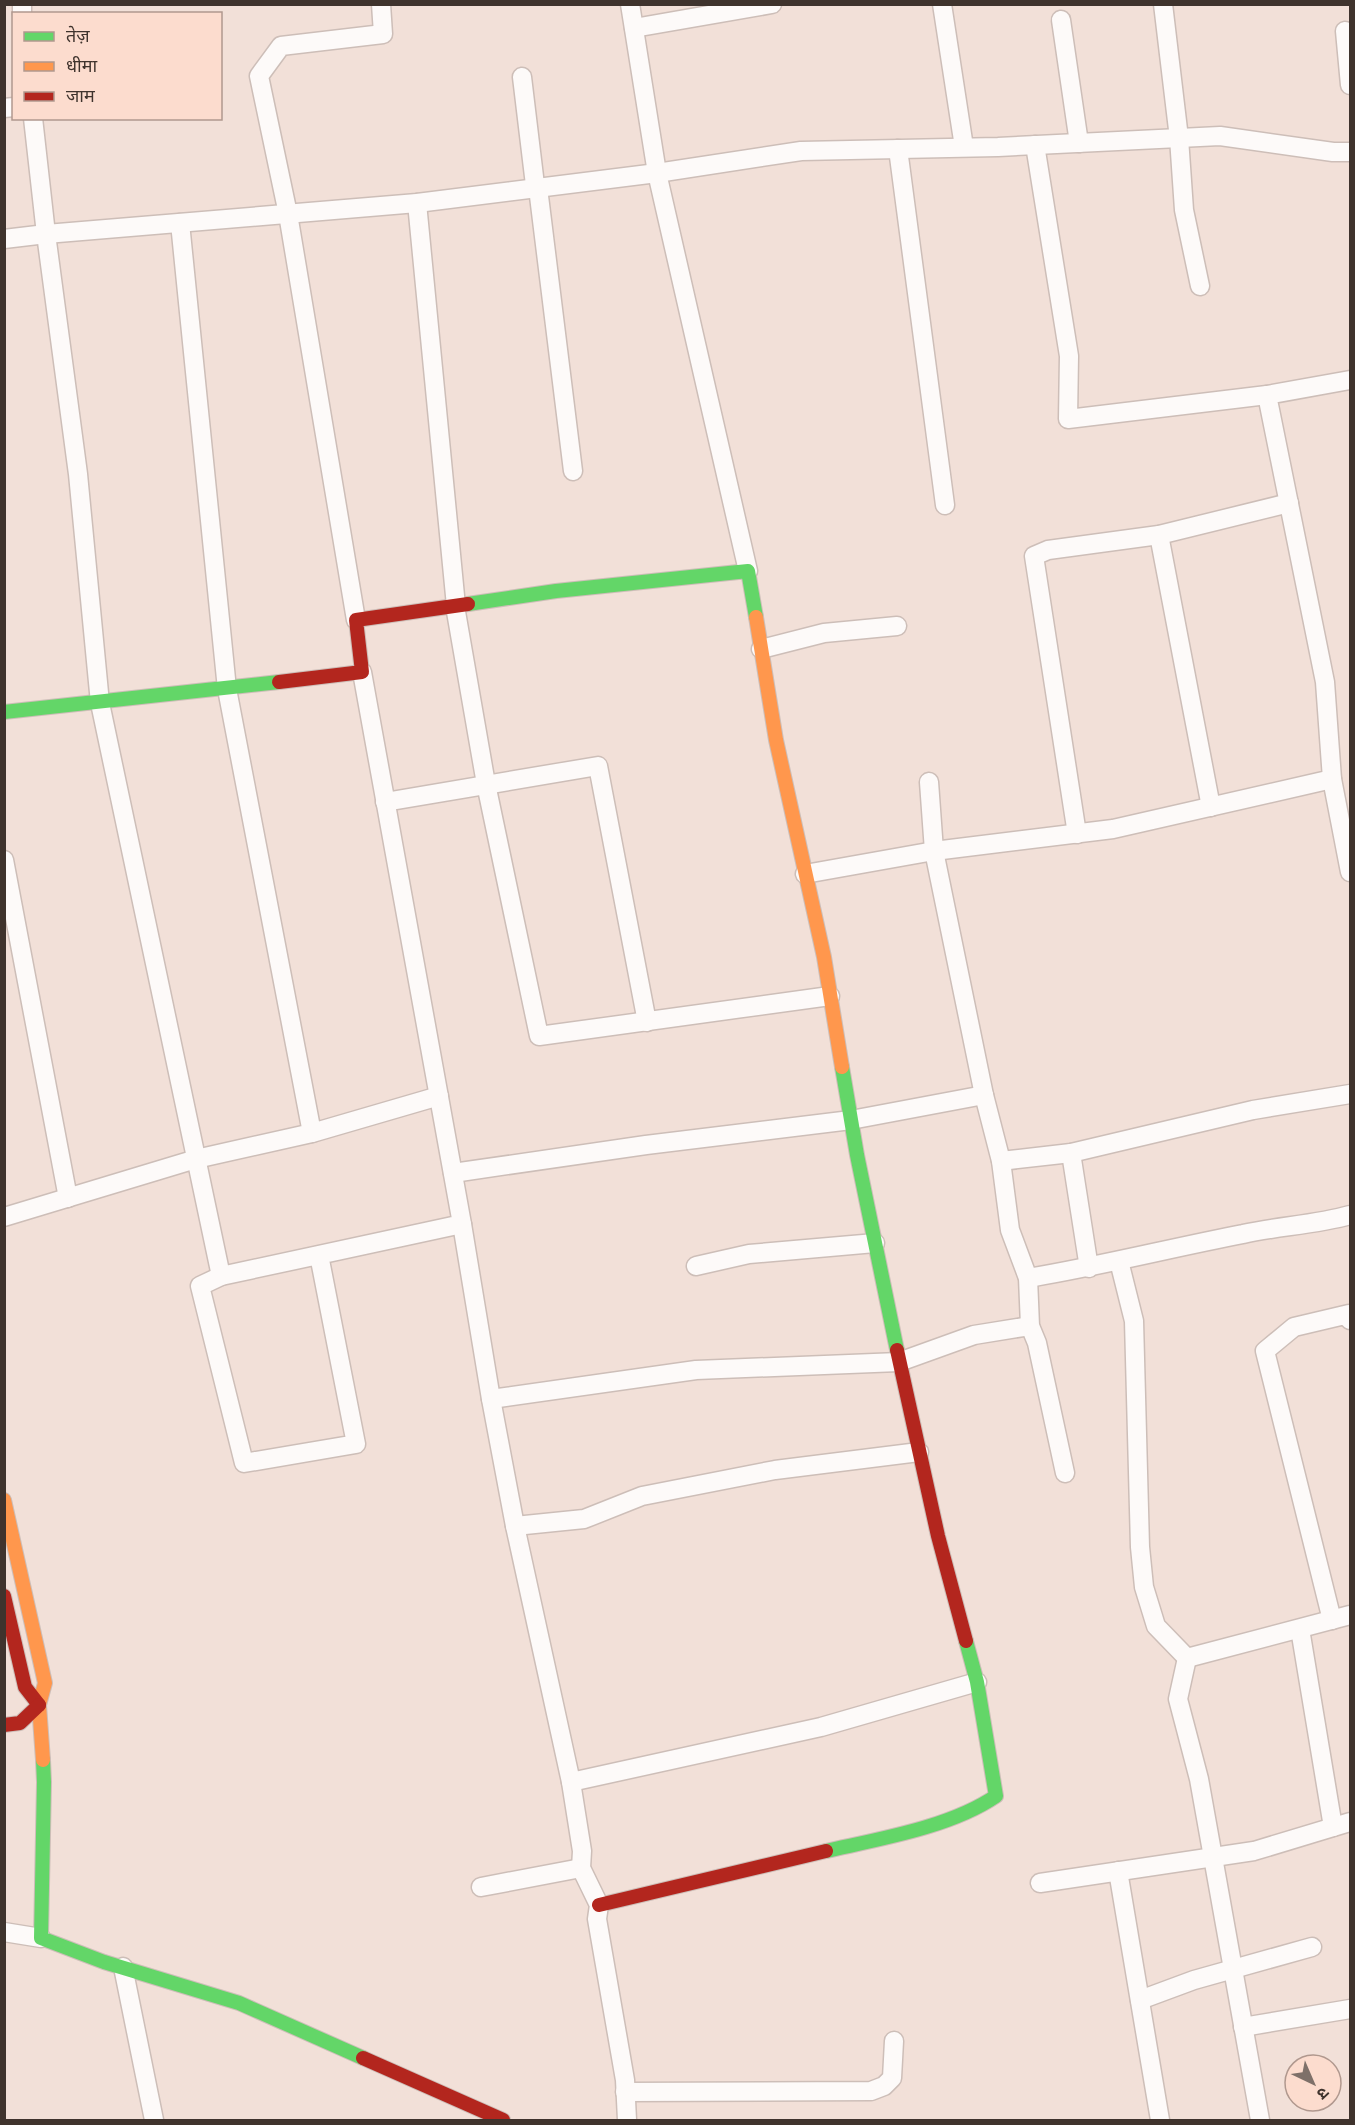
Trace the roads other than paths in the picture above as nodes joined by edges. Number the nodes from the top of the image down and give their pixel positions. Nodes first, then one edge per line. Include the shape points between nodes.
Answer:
1 (381, 4) edge
2 (630, 4) edge
3 (772, 4) edge
4 (942, 4) edge
5 (1163, 4) edge
6 (1061, 20) dead end
7 (634, 28) junction
8 (1345, 31) dead end
9 (522, 77) dead end
10 (1350, 85) edge
11 (33, 120) edge
12 (1179, 138) junction
13 (1079, 142) junction
14 (1035, 145) junction
15 (963, 147) junction
16 (898, 149) junction
17 (1350, 152) edge
18 (657, 173) junction
19 (538, 188) junction
20 (417, 203) junction
21 (288, 214) junction
22 (180, 223) junction
23 (46, 234) junction
24 (4, 239) edge
25 (1200, 286) dead end
26 (1350, 380) edge
27 (1267, 395) junction
28 (573, 471) dead end
29 (1289, 503) junction
30 (945, 505) dead end
31 (1160, 534) junction
32 (748, 571) junction
33 (456, 606) junction
34 (356, 620) junction
35 (897, 626) dead end
36 (761, 649) junction
37 (362, 672) junction
38 (227, 689) junction
39 (100, 703) junction
40 (4, 712) edge
41 (1332, 779) junction
42 (929, 782) dead end
43 (486, 784) junction
44 (386, 802) junction
45 (1211, 807) junction
46 (1077, 834) junction
47 (934, 851) junction
48 (4, 860) edge
49 (1350, 872) edge
50 (805, 874) junction
51 (830, 996) junction
52 (647, 1022) junction
53 (1350, 1094) edge
54 (984, 1095) junction
55 (439, 1096) junction
56 (851, 1120) junction
57 (312, 1133) junction
58 (1071, 1153) junction
59 (196, 1159) junction
60 (1001, 1161) junction
61 (453, 1173) junction
62 (68, 1198) junction
63 (1350, 1215) edge
64 (4, 1217) edge
65 (462, 1224) junction
66 (875, 1243) junction
67 (319, 1255) junction
68 (1119, 1261) junction
69 (696, 1266) dead end
70 (1089, 1268) junction
71 (221, 1276) junction
72 (1028, 1278) junction
73 (1350, 1320) edge
74 (1029, 1326) junction
75 (899, 1362) junction
76 (491, 1399) junction
77 (919, 1452) junction
78 (1065, 1473) dead end
79 (4, 1500) edge
80 (515, 1526) junction
81 (4, 1596) edge
82 (1350, 1616) edge
83 (1332, 1620) junction
84 (1300, 1629) junction
85 (1187, 1658) junction
86 (977, 1682) junction
87 (45, 1683) junction
88 (19, 1688) junction
89 (39, 1705) junction
90 (4, 1725) edge
91 (571, 1782) junction
92 (1342, 1825) edge
93 (1213, 1857) junction
94 (581, 1868) junction
95 (1118, 1871) junction
96 (1040, 1883) dead end
97 (481, 1887) dead end
98 (599, 1905) junction
99 (4, 1932) edge
100 (41, 1938) junction
101 (1312, 1947) dead end
102 (123, 1967) junction
103 (1233, 1970) junction
104 (1140, 2000) junction
105 (1350, 2009) edge
106 (1243, 2027) junction
107 (894, 2041) dead end
108 (626, 2092) junction
109 (154, 2121) edge
110 (503, 2121) edge
111 (627, 2121) edge
112 (1160, 2121) edge
113 (1260, 2121) edge

1 - 21 street via 383,34 281,46 259,76
2 - 7 street
3 - 7 street
4 - 15 street
5 - 12 street
6 - 13 street
7 - 18 street
8 - 10 street
9 - 19 street
11 - 23 street
12 - 13 street
12 - 17 street via 1220,136
12 - 25 street via 1184,210
13 - 14 street
14 - 15 street
14 - 27 street via 1070,356 1068,419
15 - 16 street
16 - 18 street via 801,151
16 - 30 street
18 - 19 street
18 - 32 street
19 - 20 street
19 - 28 street
20 - 21 street
20 - 33 street
21 - 22 street
21 - 34 street
22 - 23 street
22 - 38 street
23 - 24 street
23 - 39 street via 78,474
26 - 27 street
27 - 29 street
29 - 31 street
29 - 41 street via 1324,682
31 - 45 street
31 - 46 street via 1048,550 1034,556
32 - 33 street
32 - 36 street
33 - 34 street
33 - 43 street
34 - 37 street
35 - 36 street via 824,633
36 - 50 street
37 - 38 street
37 - 44 street
38 - 39 street
38 - 57 street
39 - 40 street
39 - 59 street
41 - 45 street
41 - 49 street
42 - 47 street
43 - 44 street
43 - 52 street via 539,1036
43 - 52 street via 598,766
44 - 55 street
45 - 46 street
46 - 47 street
47 - 50 street
47 - 54 street
48 - 62 street
50 - 51 street
51 - 52 street
51 - 56 street
53 - 58 street via 1253,1110
54 - 56 street
54 - 60 street
55 - 57 street
55 - 61 street
56 - 61 street
56 - 66 street
57 - 59 street
58 - 60 street
58 - 70 street
59 - 62 street
59 - 71 street
60 - 72 street via 1010,1230
61 - 65 street
62 - 64 street
63 - 68 street
65 - 67 street
65 - 76 street
66 - 69 street via 749,1254
66 - 75 street
67 - 71 street
67 - 71 street via 356,1444 244,1463 200,1286
68 - 70 street
68 - 85 street via 1134,1321 1144,1587 1156,1626
70 - 72 street
72 - 74 street
73 - 83 street via 1349,1314 1294,1327 1265,1351
74 - 75 street via 974,1335
74 - 78 street via 1037,1343
75 - 76 street via 696,1370
75 - 77 street
76 - 80 street
77 - 80 street via 775,1470 642,1496 584,1519
77 - 86 street
79 - 87 street
80 - 91 street
81 - 88 street
82 - 83 street
83 - 84 street
84 - 85 street
84 - 92 street
85 - 93 street via 1178,1699 1199,1779
86 - 91 street via 821,1727
86 - 98 street via 996,1796 979,1808 912,1831
87 - 88 street
87 - 89 street
88 - 89 street
89 - 90 street via 20,1723
89 - 100 street via 44,1782
91 - 94 street
92 - 93 street via 1254,1851
93 - 95 street
93 - 103 street
94 - 97 street
94 - 98 street
95 - 96 street
95 - 104 street
98 - 108 street via 597,1919
99 - 100 street
100 - 102 street
101 - 103 street
102 - 109 street
102 - 110 street via 239,2003
103 - 104 street
103 - 106 street
104 - 112 street
105 - 106 street
106 - 113 street
107 - 108 street via 892,2078 872,2091
108 - 111 street

